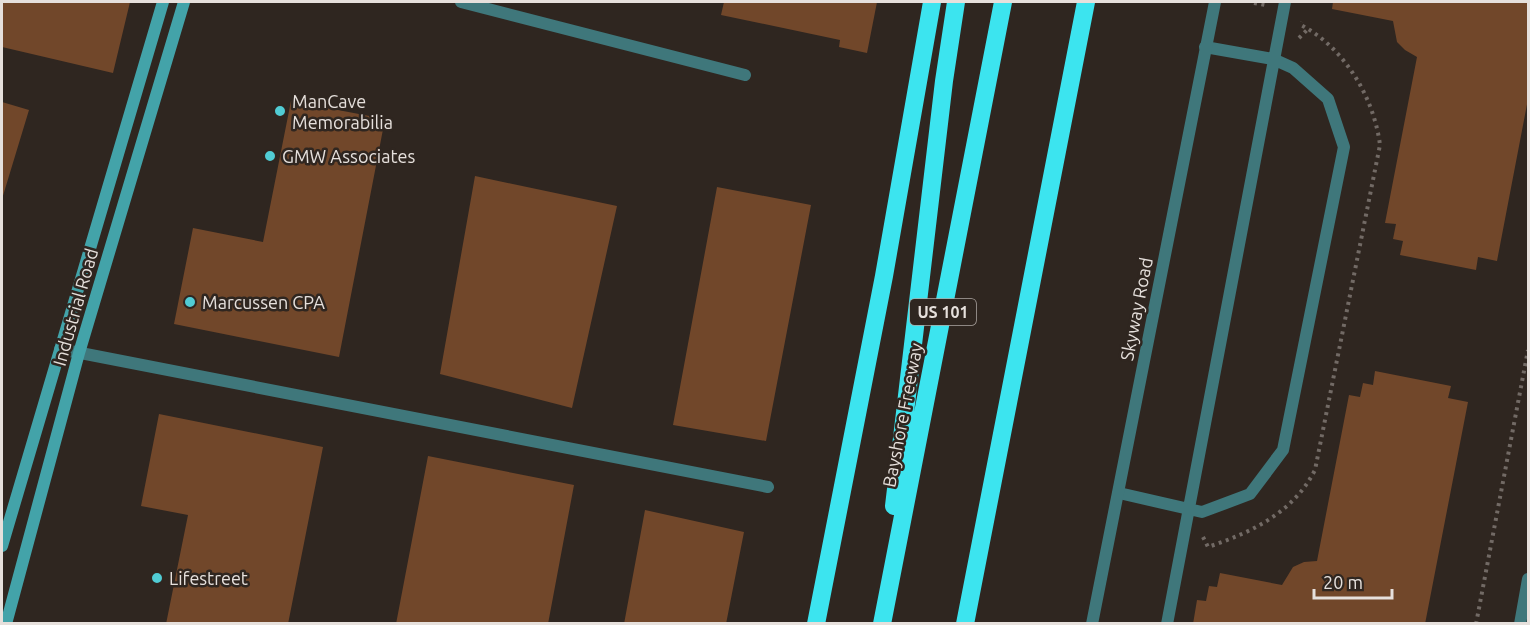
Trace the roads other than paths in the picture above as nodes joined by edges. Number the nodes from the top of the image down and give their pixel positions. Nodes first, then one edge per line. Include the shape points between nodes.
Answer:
1 (163, 2) edge
2 (184, 2) edge
3 (461, 2) edge
4 (932, 2) edge
5 (956, 2) edge
6 (1003, 2) edge
7 (1086, 2) edge
8 (1215, 2) edge
9 (1285, 2) edge
10 (1205, 47) junction
11 (1273, 59) junction
12 (745, 75) dead end
13 (60, 349) junction
14 (79, 353) junction
15 (768, 487) dead end
16 (1119, 493) junction
17 (1189, 510) junction
18 (2, 546) edge
19 (1528, 579) edge
20 (6, 624) edge
21 (816, 624) edge
22 (882, 624) edge
23 (965, 624) edge
24 (1092, 624) edge
25 (1167, 624) edge
26 (1520, 624) edge

1 - 13 main road, Industrial Road
2 - 14 main road, Industrial Road
3 - 12 street
4 - 21 highway via 884,276
5 - 22 highway
6 - 22 highway, Bayshore Freeway / US 101
7 - 23 highway
8 - 10 street, Skyway Road
9 - 11 street
10 - 11 street
10 - 16 street, Skyway Road
11 - 17 street
11 - 17 street via 1293,68 1328,99 1344,147 1283,450 1250,494 1202,512
13 - 14 street
13 - 18 main road, Industrial Road
14 - 15 street
14 - 20 main road, Industrial Road
16 - 17 street
16 - 24 street, Skyway Road
17 - 25 street
19 - 26 street

